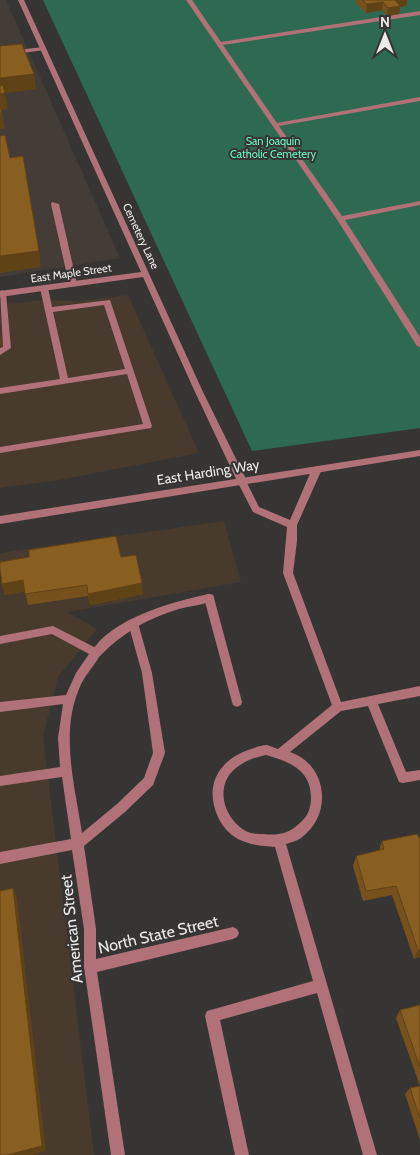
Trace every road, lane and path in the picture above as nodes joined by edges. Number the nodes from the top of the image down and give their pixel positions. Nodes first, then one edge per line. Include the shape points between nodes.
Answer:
1 (21, 0) edge
2 (189, 0) edge
3 (419, 14) edge
4 (218, 44) junction
5 (43, 49) junction
6 (0, 54) edge
7 (420, 99) edge
8 (275, 125) junction
9 (420, 203) edge
10 (55, 204) dead end
11 (340, 218) junction
12 (146, 274) junction
13 (73, 284) junction
14 (44, 288) junction
15 (1, 293) edge
16 (49, 310) junction
17 (420, 344) edge
18 (0, 352) edge
19 (130, 371) junction
20 (65, 381) junction
21 (0, 391) edge
22 (0, 450) edge
23 (420, 453) edge
24 (317, 469) junction
25 (242, 480) junction
26 (0, 520) edge
27 (292, 525) junction
28 (133, 623) junction
29 (0, 640) edge
30 (96, 653) junction
31 (420, 692) edge
32 (69, 699) junction
33 (371, 701) junction
34 (237, 702) dead end
35 (0, 707) edge
36 (338, 707) junction
37 (282, 752) junction
38 (66, 771) junction
39 (420, 775) edge
40 (0, 781) edge
41 (280, 842) junction
42 (77, 844) junction
43 (0, 858) edge
44 (233, 933) dead end
45 (90, 967) junction
46 (321, 985) junction
47 (118, 1155) edge
48 (242, 1155) edge
49 (370, 1155) edge

1 - 5 street, Cemetery Lane
2 - 4 street
3 - 4 street
4 - 8 street
5 - 6 street
5 - 12 street, Cemetery Lane
7 - 8 street
8 - 11 street
9 - 11 street
10 - 13 street
11 - 17 street
12 - 13 street, East Maple Street
12 - 25 street, Cemetery Lane
13 - 14 street, East Maple Street
14 - 15 street, East Maple Street
14 - 16 street
15 - 18 street via 7,348
16 - 19 street via 107,302
16 - 20 street
19 - 20 street
19 - 22 street via 148,426
20 - 21 street
23 - 24 street, East Harding Way
24 - 25 street, East Harding Way
24 - 27 street
25 - 26 street, East Harding Way
25 - 27 street, Cemetery Lane via 256,509
27 - 36 street via 288,573
28 - 30 street, American Street
28 - 34 street, American Street via 158,610 209,598
28 - 42 street via 147,673 160,754 150,782
29 - 30 street via 53,630
30 - 32 street, American Street via 75,682
31 - 33 street
32 - 35 street
32 - 38 street, American Street via 63,723
33 - 36 street
33 - 39 street via 403,778
36 - 37 street
37 - 41 street via 308,769 316,782 318,797 316,812 308,825 296,836
37 - 41 street via 251,752 237,759 222,776 218,799 222,814 232,828 262,842
38 - 40 street
38 - 42 street, American Street
41 - 46 street
42 - 43 street
42 - 45 street, American Street via 90,929
44 - 45 street, North State Street
45 - 47 street, American Street
46 - 48 street via 212,1016
46 - 49 street

